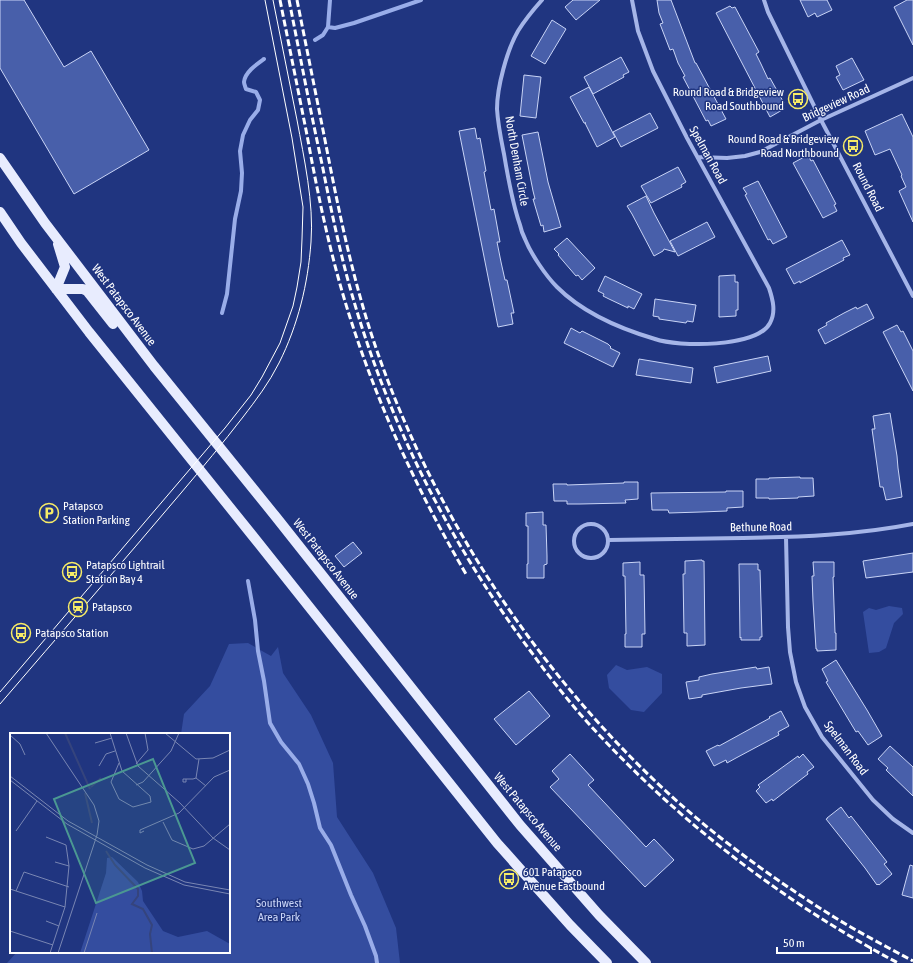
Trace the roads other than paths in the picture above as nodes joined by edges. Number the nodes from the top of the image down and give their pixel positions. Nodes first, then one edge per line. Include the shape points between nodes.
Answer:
1 (542, 0) edge
2 (632, 0) edge
3 (764, 0) edge
4 (913, 78) edge
5 (822, 120) junction
6 (698, 157) junction
7 (0, 158) edge
8 (0, 212) edge
9 (56, 237) junction
10 (56, 289) junction
11 (913, 296) edge
12 (774, 314) joint
13 (154, 366) junction
14 (913, 524) edge
15 (786, 537) junction
16 (609, 540) junction
17 (913, 833) edge
18 (607, 963) edge
19 (646, 963) edge

1 - 12 street, North Denham Circle via 518,32 508,53 500,80 497,108 499,133 515,210 525,239 541,267 557,287 578,305 630,331 656,340 681,344 733,341 764,331
2 - 6 street, Spelman Road via 638,31 653,71
3 - 5 street, Round Road
4 - 5 street, Bridgeview Road
5 - 6 street, Bridgeview Road via 760,152 728,158
5 - 11 street, Round Road
6 - 12 street, Spelman Road via 769,288
7 - 9 main road, West Patapsco Avenue
8 - 10 main road
9 - 10 main road via 65,267
9 - 13 main road, West Patapsco Avenue
10 - 13 main road via 87,291 141,358
10 - 18 main road via 497,843
13 - 19 main road, West Patapsco Avenue via 520,825 599,915
14 - 15 street, Bethune Road via 848,534
15 - 16 street, Bethune Road
15 - 17 street, Spelman Road via 790,652 796,682 805,707 822,737 873,800
16 - 16 street via 603,528 595,524 586,524 574,537 575,546 586,558 602,555

